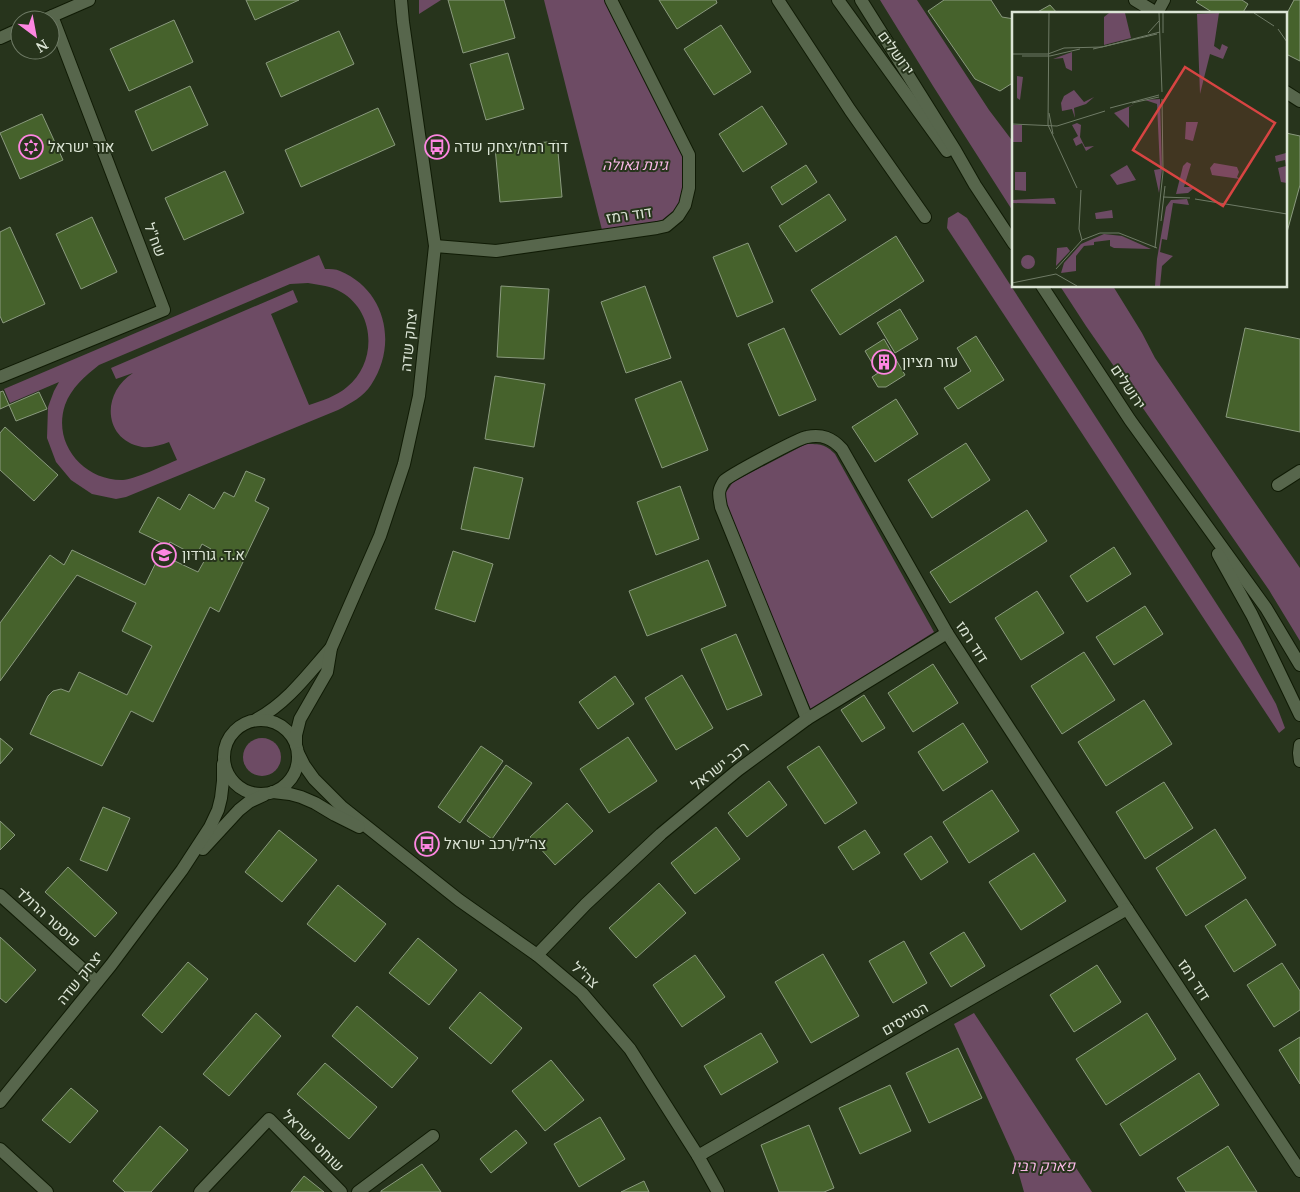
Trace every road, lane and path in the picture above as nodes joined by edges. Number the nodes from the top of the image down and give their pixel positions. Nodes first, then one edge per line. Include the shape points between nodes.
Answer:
1 (89, 0) edge
2 (396, 0) edge
3 (401, 0) edge
4 (611, 0) edge
5 (778, 0) edge
6 (838, 0) edge
7 (861, 0) edge
8 (1135, 0) edge
9 (1164, 0) edge
10 (60, 12) edge
11 (1156, 12) edge
12 (1158, 12) edge
13 (403, 22) junction
14 (60, 50) edge
15 (1288, 93) edge
16 (1300, 101) edge
17 (966, 171) junction
18 (925, 217) dead end
19 (1012, 241) edge
20 (435, 246) junction
21 (1043, 288) edge
22 (0, 377) edge
23 (1300, 471) edge
24 (1278, 485) dead end
25 (1190, 504) junction
26 (947, 633) junction
27 (332, 648) junction
28 (1300, 665) edge
29 (1300, 715) edge
30 (808, 719) junction
31 (257, 720) junction
32 (1300, 745) edge
33 (297, 749) junction
34 (1300, 761) edge
35 (223, 764) junction
36 (270, 793) junction
37 (375, 834) junction
38 (182, 870) junction
39 (0, 895) edge
40 (1127, 910) junction
41 (537, 955) junction
42 (97, 982) junction
43 (0, 1102) edge
44 (433, 1136) dead end
45 (0, 1149) edge
46 (698, 1156) junction
47 (1300, 1171) edge
48 (47, 1192) edge
49 (200, 1192) edge
50 (341, 1192) edge
51 (358, 1192) edge
52 (718, 1192) edge

1 - 10 street
2 - 13 street, יצחק שדה
3 - 13 street, יצחק שדה
4 - 20 street, דוד רמז via 689,155 689,188 678,216 666,226 657,228 496,251
5 - 18 street
6 - 17 street, ירושלים via 948,153
7 - 17 street, ירושלים
8 - 11 street
9 - 12 street
13 - 20 street, יצחק שדה
14 - 22 street, שח"ל via 164,310
15 - 16 street
17 - 19 street, ירושלים
20 - 27 street, יצחק שדה via 419,396 404,464 380,536
21 - 25 street, ירושלים
23 - 24 street
25 - 28 street, ירושלים via 1266,608
25 - 29 street, ירושלים via 1252,615
26 - 30 street, רכב ישראל
26 - 30 street, דוד רמז via 835,441 806,437 726,479 718,491 721,507
26 - 40 street, דוד רמז
27 - 31 street, יצחק שדה via 293,692
27 - 33 street, יצחק שדה via 326,672 300,719
30 - 41 street, רכב ישראל via 738,770 661,834
31 - 33 street via 270,720 281,725 291,734
31 - 35 street via 245,723 227,740
32 - 34 street
33 - 36 street via 296,770 290,781
33 - 37 street, צה"ל via 314,779
35 - 36 street via 235,785 245,792
35 - 38 street, יצחק שדה via 218,810
36 - 37 street, צה"ל via 301,797
36 - 38 street, יצחק שדה via 239,810
37 - 41 street, צה"ל
38 - 42 street, יצחק שדה
39 - 42 street, פוסטר הרולד
40 - 46 street, הטייסים
40 - 47 street, דוד רמז
41 - 46 street, צה"ל via 582,993 630,1048
42 - 43 street, יצחק שדה
44 - 51 street
45 - 48 street
46 - 52 street, צה"ל
49 - 50 street, שוחט ישראל via 269,1119

